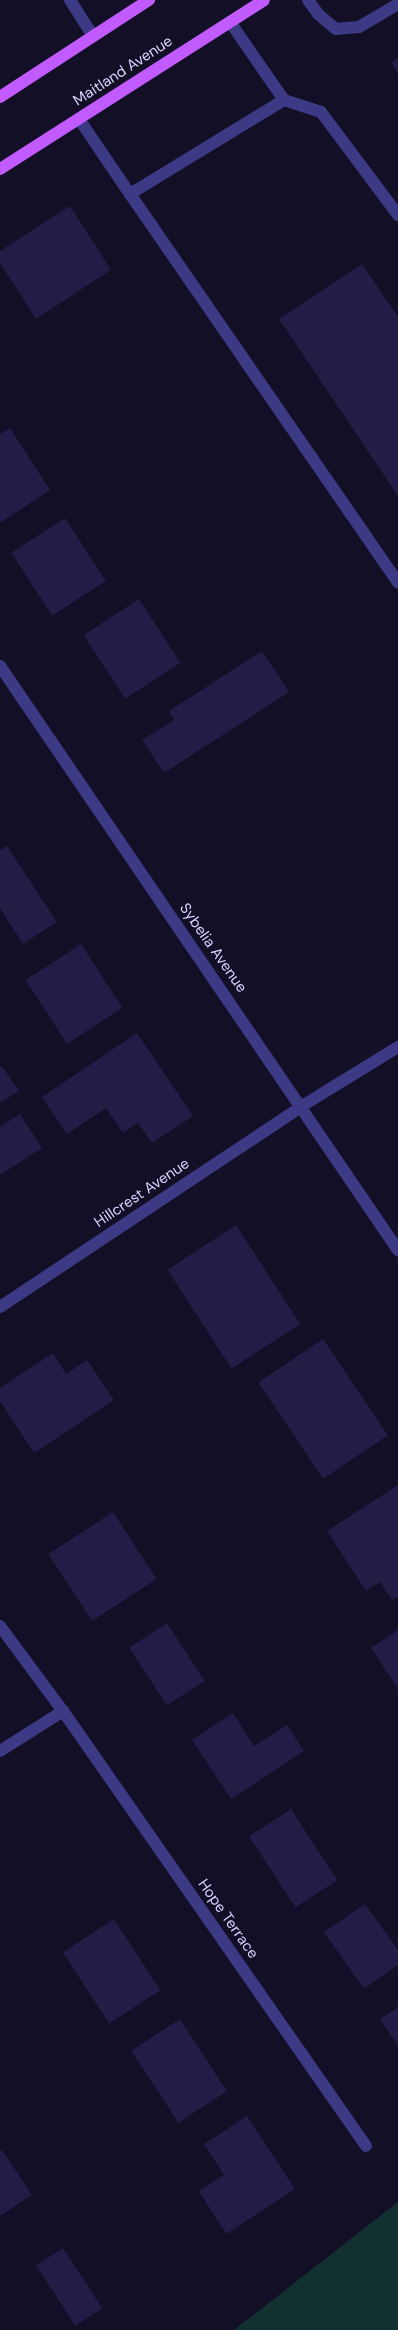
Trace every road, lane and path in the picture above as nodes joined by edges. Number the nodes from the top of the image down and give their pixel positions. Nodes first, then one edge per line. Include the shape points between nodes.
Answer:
1 (70, 0) edge
2 (149, 0) edge
3 (264, 0) edge
4 (308, 0) edge
5 (398, 4) edge
6 (230, 22) junction
7 (93, 36) junction
8 (0, 97) edge
9 (284, 100) junction
10 (79, 118) junction
11 (0, 169) edge
12 (130, 194) junction
13 (398, 215) edge
14 (398, 584) edge
15 (0, 666) edge
16 (398, 1047) edge
17 (302, 1106) junction
18 (398, 1250) edge
19 (0, 1307) edge
20 (0, 1626) edge
21 (63, 1711) junction
22 (0, 1750) edge
23 (366, 2146) dead end

1 - 7 street
2 - 7 main road
3 - 6 main road, Maitland Avenue
4 - 5 street via 318,14 336,29 359,27
6 - 9 street
6 - 10 main road, Maitland Avenue
7 - 8 main road
9 - 12 street
9 - 13 street via 322,112
10 - 11 main road, Maitland Avenue
10 - 12 street
12 - 14 street
15 - 17 street, Sybelia Avenue
16 - 17 street, Hillcrest Avenue
17 - 18 street, Sybelia Avenue
17 - 19 street, Hillcrest Avenue
20 - 21 street, Hope Terrace
21 - 22 street
21 - 23 street, Hope Terrace

